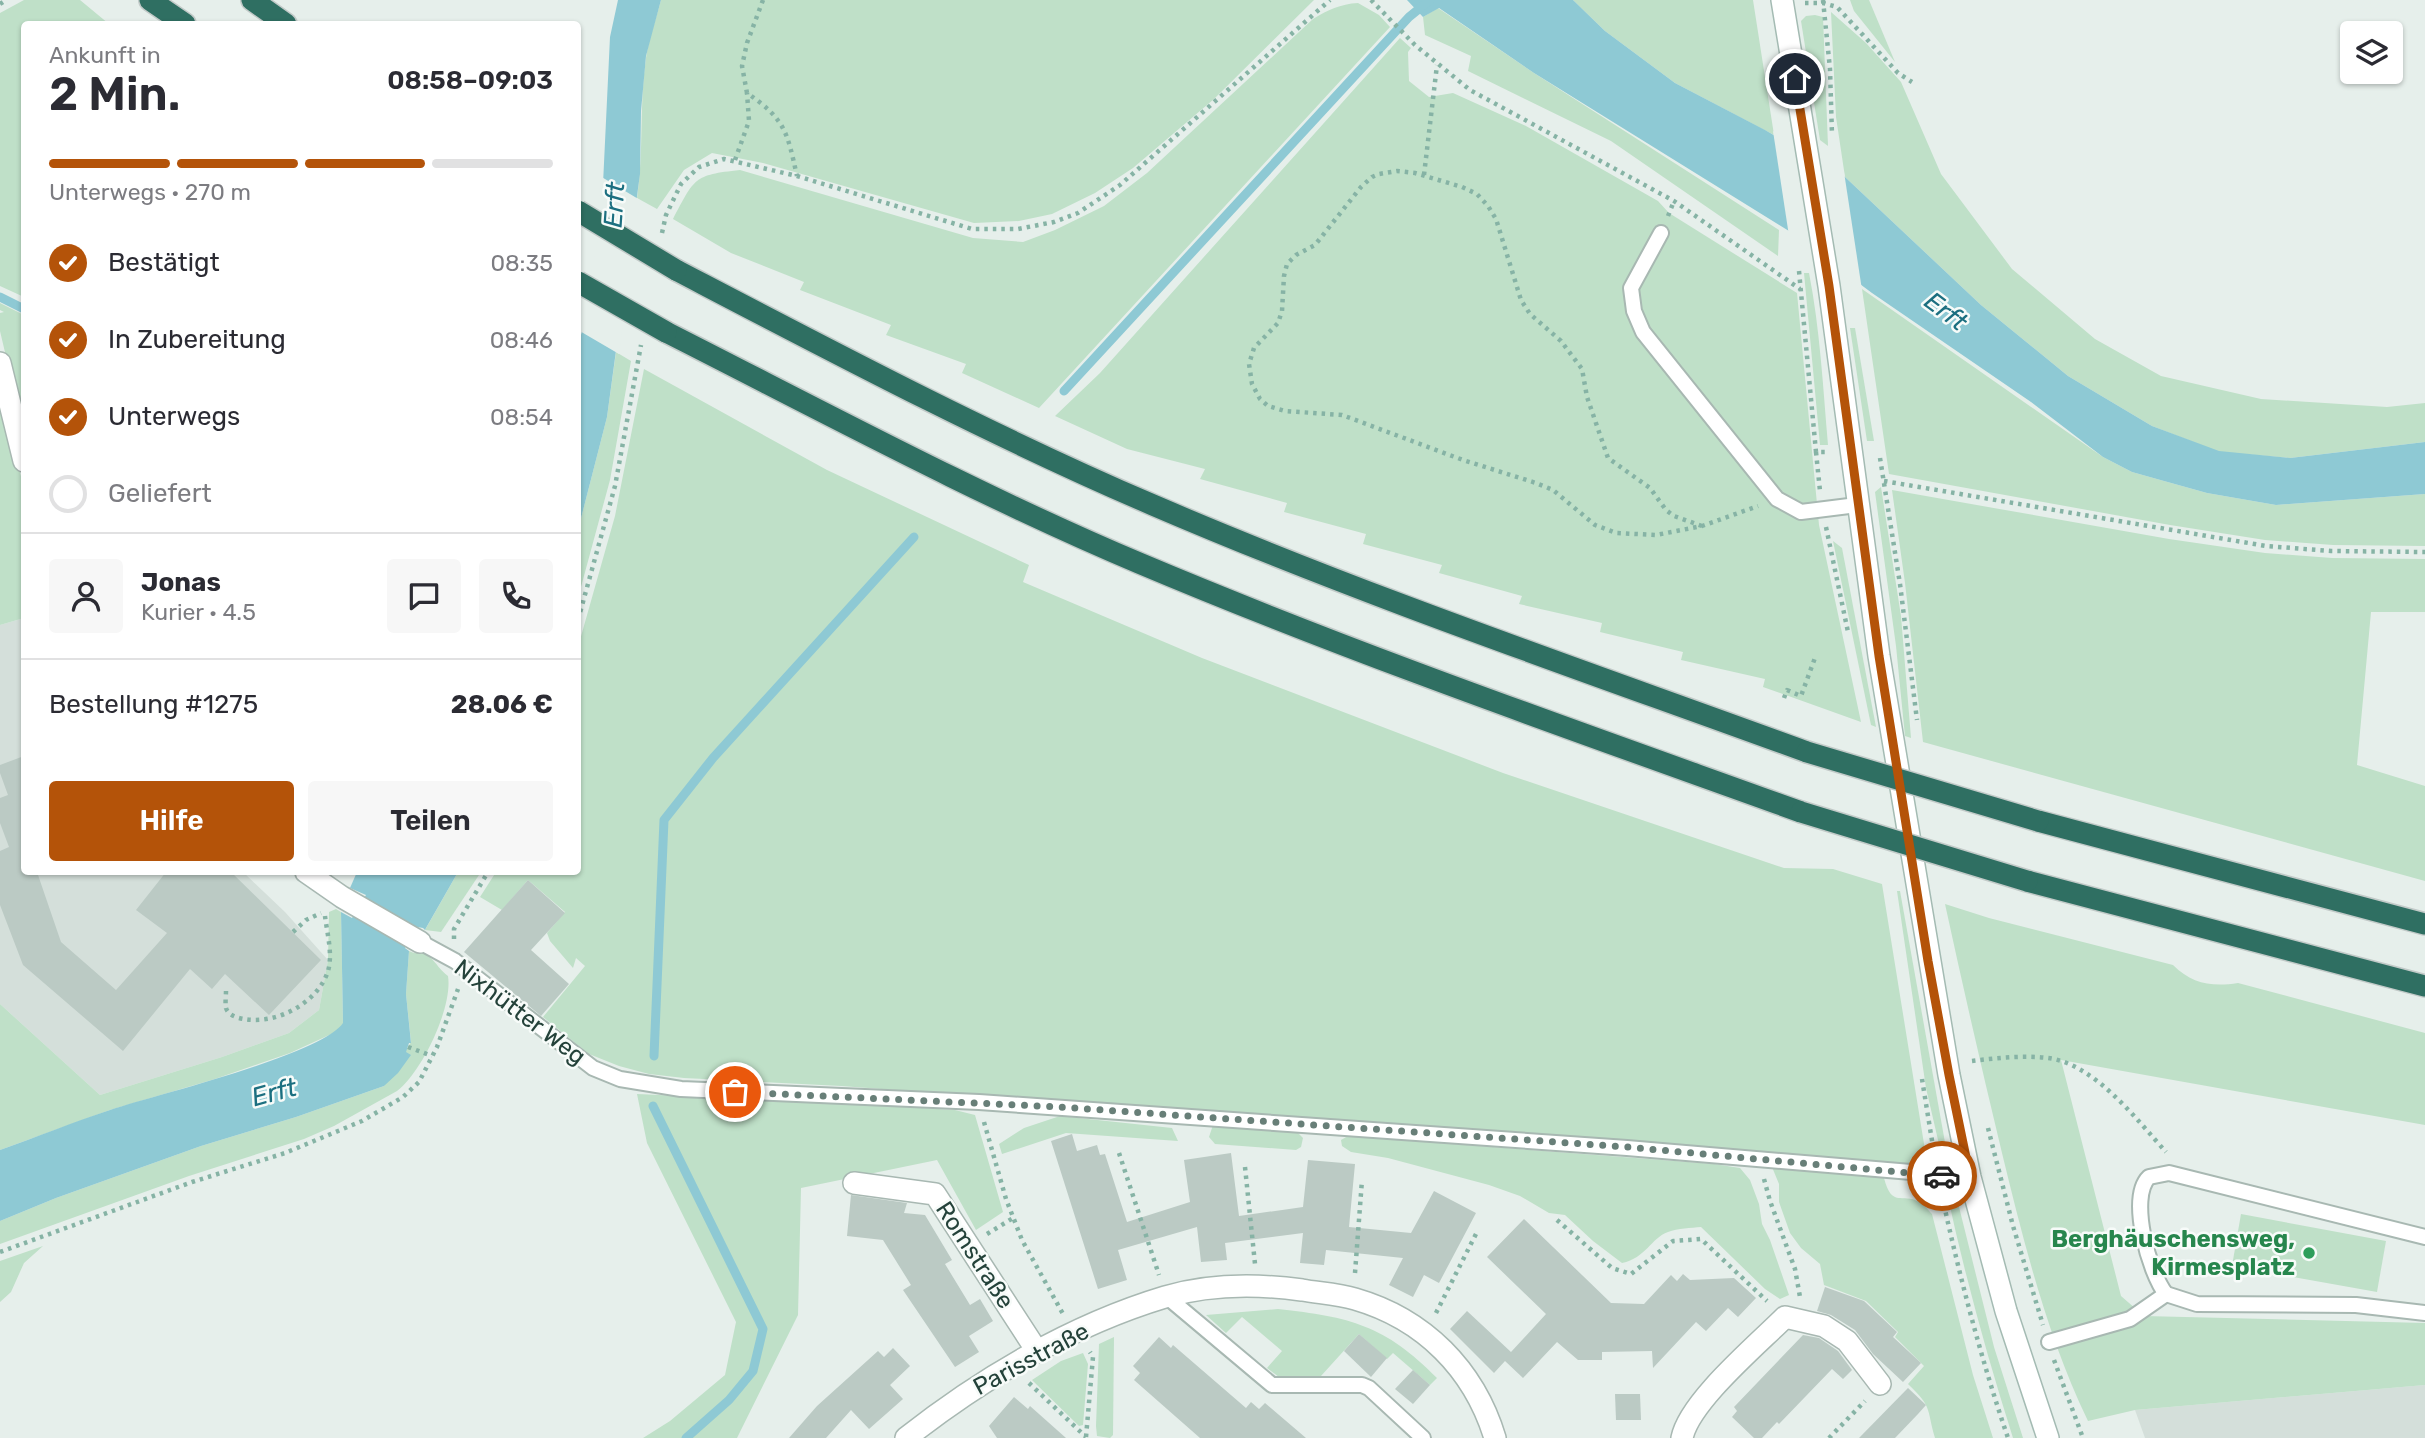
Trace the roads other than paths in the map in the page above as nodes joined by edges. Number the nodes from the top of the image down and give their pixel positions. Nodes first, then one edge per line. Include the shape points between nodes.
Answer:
1 (150, 0) edge
2 (252, 0) edge
3 (1783, 4) edge
4 (181, 21) edge
5 (282, 21) edge
6 (581, 213) edge
7 (1661, 233) dead end
8 (581, 284) edge
9 (0, 363) edge
10 (21, 449) edge
11 (1857, 505) junction
12 (310, 875) edge
13 (2425, 924) edge
14 (420, 942) joint
15 (2425, 986) edge
16 (1970, 1177) junction
17 (853, 1183) dead end
18 (2425, 1237) edge
19 (2166, 1294) junction
20 (1166, 1296) junction
21 (2425, 1313) edge
22 (2049, 1342) road end
23 (1037, 1351) junction
24 (1880, 1384) road end
25 (906, 1438) edge
26 (1423, 1438) edge
27 (1495, 1438) edge
28 (1682, 1438) edge
29 (2048, 1438) edge

1 - 4 highway
2 - 5 highway
3 - 11 street via 1829,286
6 - 13 highway, bridge via 676,270 973,424 1154,506 1372,593 1807,752 2038,821
7 - 11 lane via 1631,288 1643,332 1777,499 1801,512
8 - 15 highway, bridge via 666,332 946,474 1137,562 1351,649 1801,812 2027,881
9 - 10 street
11 - 16 street via 1928,961
12 - 14 street, Nixhütter Weg
14 - 16 lane, Nixhütter Weg via 455,961 582,1061 620,1079 681,1089 979,1102
16 - 29 street via 2006,1311
17 - 23 street, Romstraße via 935,1194
18 - 19 lane via 2169,1173 2155,1174 2141,1191 2144,1238 2153,1273
19 - 21 lane via 2197,1304 2356,1305
19 - 22 lane via 2130,1319
20 - 23 street, Parisstraße
20 - 26 lane via 1272,1385 1362,1385
20 - 27 street, Parisstraße via 1257,1285 1353,1298 1381,1308 1425,1334 1456,1362 1478,1394
23 - 25 street, Parisstraße via 938,1412
24 - 28 street via 1847,1341 1824,1326 1785,1317 1708,1395 1685,1426

